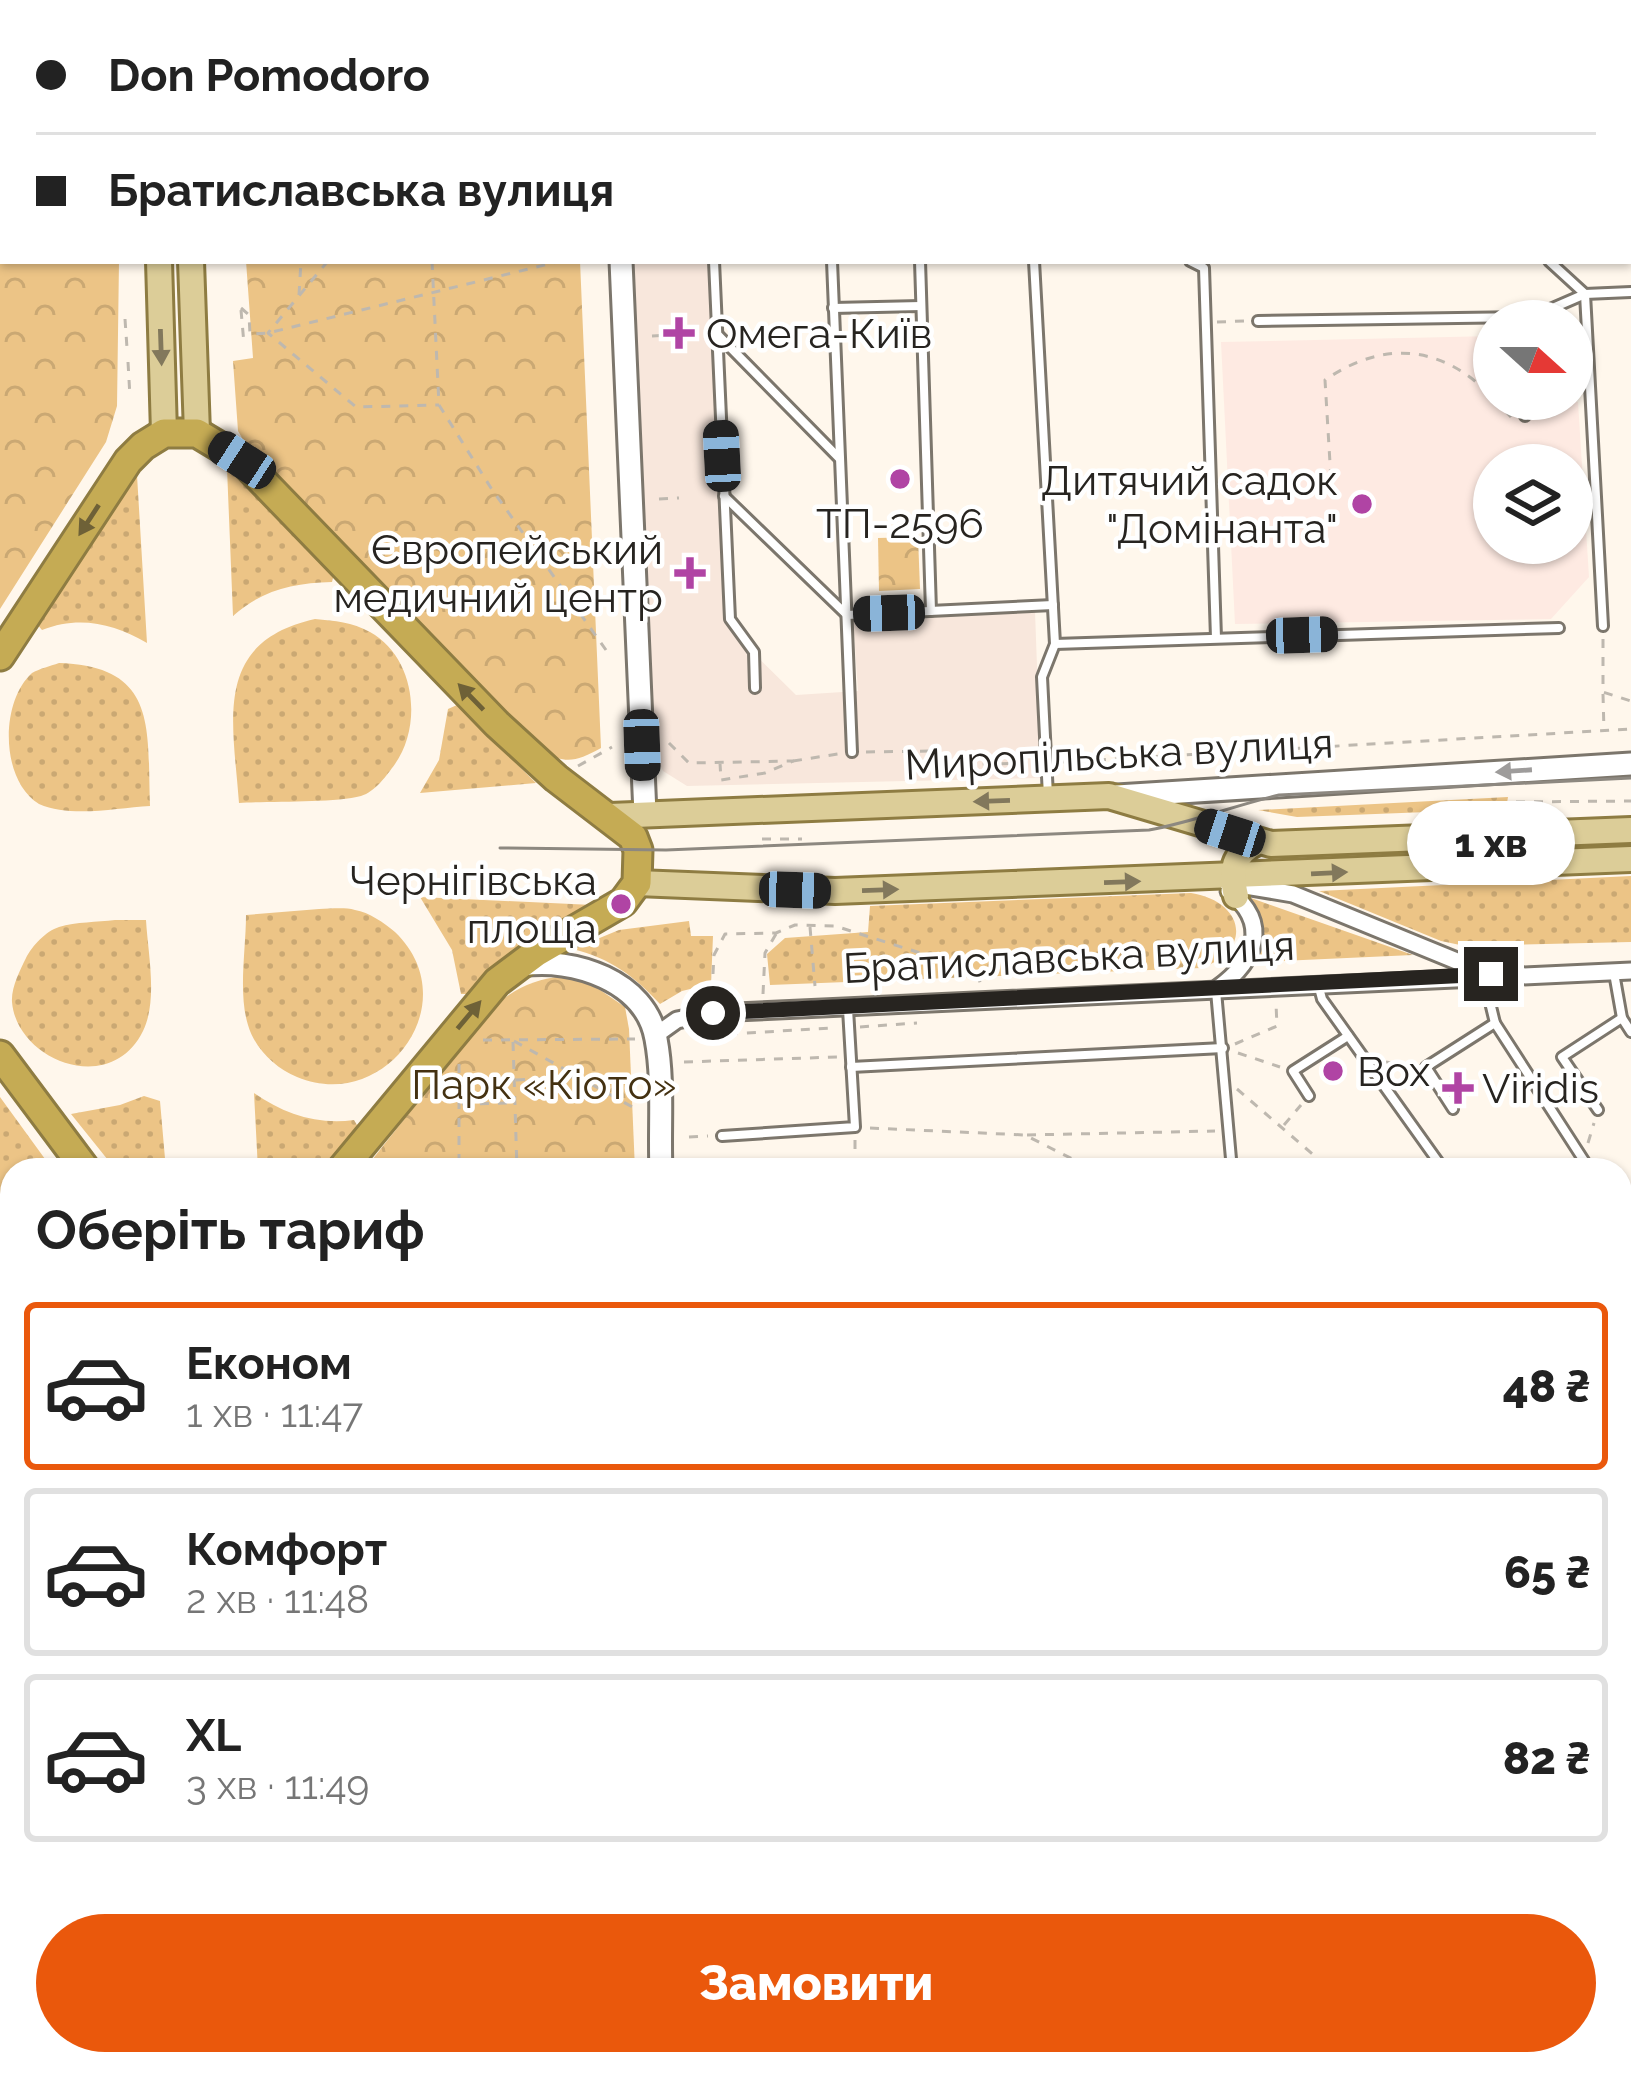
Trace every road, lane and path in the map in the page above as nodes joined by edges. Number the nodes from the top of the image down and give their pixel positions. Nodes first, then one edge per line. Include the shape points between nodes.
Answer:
1 (159, 264) edge
2 (191, 264) edge
3 (302, 264) edge
4 (326, 264) edge
5 (432, 264) edge
6 (547, 264) edge
7 (621, 264) edge
8 (714, 264) edge
9 (832, 264) edge
10 (920, 264) edge
11 (1034, 264) edge
12 (1552, 264) edge
13 (1204, 265) edge
14 (434, 291) junction
15 (1631, 292) edge
16 (1585, 294) junction
17 (298, 297) junction
18 (1571, 300) edge
19 (921, 306) junction
20 (833, 308) junction
21 (125, 319) dead end
22 (1473, 319) edge
23 (1258, 321) joint
24 (1207, 322) junction
25 (268, 333) junction
26 (717, 334) junction
27 (672, 335) dead end
28 (652, 336) dead end
29 (244, 344) dead end
30 (127, 348) dead end
31 (128, 362) dead end
32 (1473, 380) edge
33 (130, 397) dead end
34 (439, 406) junction
35 (197, 433) junction
36 (164, 434) junction
37 (840, 459) junction
38 (724, 496) junction
39 (1332, 496) dead end
40 (679, 498) dead end
41 (659, 499) dead end
42 (1053, 605) junction
43 (931, 611) junction
44 (847, 615) junction
45 (1603, 626) joint
46 (1559, 628) dead end
47 (1216, 638) junction
48 (1055, 644) junction
49 (606, 650) dead end
50 (0, 656) edge
51 (755, 688) dead end
52 (1604, 692) junction
53 (1631, 701) edge
54 (1631, 729) edge
55 (1604, 732) junction
56 (669, 742) dead end
57 (612, 747) dead end
58 (852, 752) junction
59 (793, 761) junction
60 (1047, 762) junction
61 (720, 763) junction
62 (1631, 764) edge
63 (566, 773) dead end
64 (1109, 796) junction
65 (1048, 799) junction
66 (1631, 801) edge
67 (1516, 802) dead end
68 (645, 814) junction
69 (610, 816) junction
70 (1631, 830) edge
71 (802, 838) dead end
72 (762, 839) dead end
73 (1256, 842) junction
74 (1631, 860) edge
75 (637, 883) junction
76 (1229, 885) junction
77 (809, 925) dead end
78 (518, 965) junction
79 (1622, 971) edge
80 (1491, 974) junction
81 (1318, 984) junction
82 (815, 986) dead end
83 (763, 989) dead end
84 (1216, 990) junction
85 (712, 991) dead end
86 (1276, 1002) dead end
87 (848, 1007) junction
88 (1622, 1018) junction
89 (1495, 1023) junction
90 (1631, 1032) edge
91 (656, 1035) junction
92 (1348, 1036) junction
93 (632, 1039) dead end
94 (470, 1040) dead end
95 (513, 1040) junction
96 (1223, 1048) junction
97 (458, 1053) dead end
98 (0, 1055) edge
99 (1365, 1060) junction
100 (684, 1062) dead end
101 (851, 1062) junction
102 (1426, 1067) junction
103 (1293, 1071) junction
104 (576, 1077) junction
105 (514, 1080) junction
106 (1226, 1080) junction
107 (1309, 1096) joint
108 (515, 1102) junction
109 (460, 1104) junction
110 (636, 1109) dead end
111 (1453, 1109) dead end
112 (1598, 1110) joint
113 (855, 1127) junction
114 (1283, 1127) junction
115 (1229, 1131) junction
116 (1025, 1135) junction
117 (722, 1136) joint
118 (689, 1137) dead end
119 (77, 1158) edge
120 (351, 1158) edge
121 (462, 1158) edge
122 (517, 1158) edge
123 (661, 1158) edge
124 (855, 1158) edge
125 (1070, 1158) edge
126 (1231, 1158) edge
127 (1318, 1158) edge
128 (1435, 1158) edge
129 (1582, 1158) joint

1 -> 36 main road
2 - 35 main road
3 - 17 path
4 - 17 path
5 - 14 path
6 - 14 path
7 - 68 street
8 - 26 lane
9 - 20 lane
10 - 19 lane
11 - 42 lane
12 - 16 lane
13 - 24 lane
14 - 25 path
14 - 34 path
15 - 16 lane
16 - 18 lane
16 - 45 lane
17 - 25 path
19 - 20 lane
19 - 43 lane
20 - 37 lane
21 - 30 path
22 - 23 lane
23 - 24 path
24 - 47 lane
25 - 29 path via 250,334 241,308
25 - 34 path via 356,407
26 - 37 lane
26 - 38 lane
27 - 28 path
31 - 33 path
32 - 39 path via 1440,357 1383,356 1325,380
34 - 49 path
35 - 36 highway
69 -> 35 highway via 497,724 242,460
36 -> 50 highway via 128,461
37 - 44 lane
38 - 44 lane
38 - 51 lane via 730,619 754,652
40 - 41 path
42 - 43 lane
42 - 48 lane
43 - 44 lane
44 - 58 lane
45 - 52 path
46 - 47 lane
47 - 48 lane
48 - 60 lane via 1042,677
52 - 53 path
52 - 55 path
54 - 55 path
55 - 60 path
56 - 61 path via 689,763
57 - 63 path
58 - 59 path
58 - 60 path via 929,752 935,765
59 - 61 path
59 - 61 path via 721,780
60 - 65 lane
62 -> 64 street, Миропільська вулиця
64 - 65 main road, Миропільська вулиця
64 - 73 main road
65 -> 68 main road, Миропільська вулиця
66 - 67 path
68 - 69 main road, Миропільська вулиця
69 - 75 highway via 633,837
70 - 73 main road
71 - 72 path
73 - 76 main road via 1236,858
76 -> 74 main road, Братиславська вулиця
75 -> 76 main road, Братиславська вулиця via 835,891
75 - 78 highway via 605,915
76 - 80 street, Братиславська вулиця via 1293,894
76 - 84 street via 1249,914 1252,955
77 - 82 path
78 - 91 street via 544,961 597,973 630,997
120 -> 78 highway
79 - 80 street, Братиславська вулиця
79 - 88 lane
80 - 81 street, Братиславська вулиця
80 - 89 lane
81 - 84 street, Братиславська вулиця
81 - 92 lane
83 - 85 path via 765,953 776,932 724,934
84 - 87 street, Братиславська вулиця
84 - 96 lane
86 - 96 path via 1277,1026
87 - 91 street, Братиславська вулиця via 713,1013 677,1020
87 - 101 lane
88 - 90 lane
88 - 112 lane via 1562,1057
89 - 102 lane
89 - 129 lane
91 - 123 street
92 - 99 lane
92 - 103 lane
93 - 95 path
94 - 95 path
95 - 104 path
95 - 105 path
96 - 101 lane
96 - 103 path
96 - 106 lane
97 - 109 path
98 - 119 highway
99 - 102 path
99 - 128 lane
100 - 101 path
101 - 113 lane
102 - 111 lane
103 - 107 lane
104 - 105 path
104 - 110 path
105 - 108 path
106 - 114 path
106 - 115 lane
107 - 114 path
108 - 109 path
108 - 122 path
109 - 121 path
112 - 129 path
113 - 116 path
113 - 117 lane
113 - 124 path
114 - 127 path
115 - 116 path
115 - 126 lane
116 - 125 path
117 - 118 path

